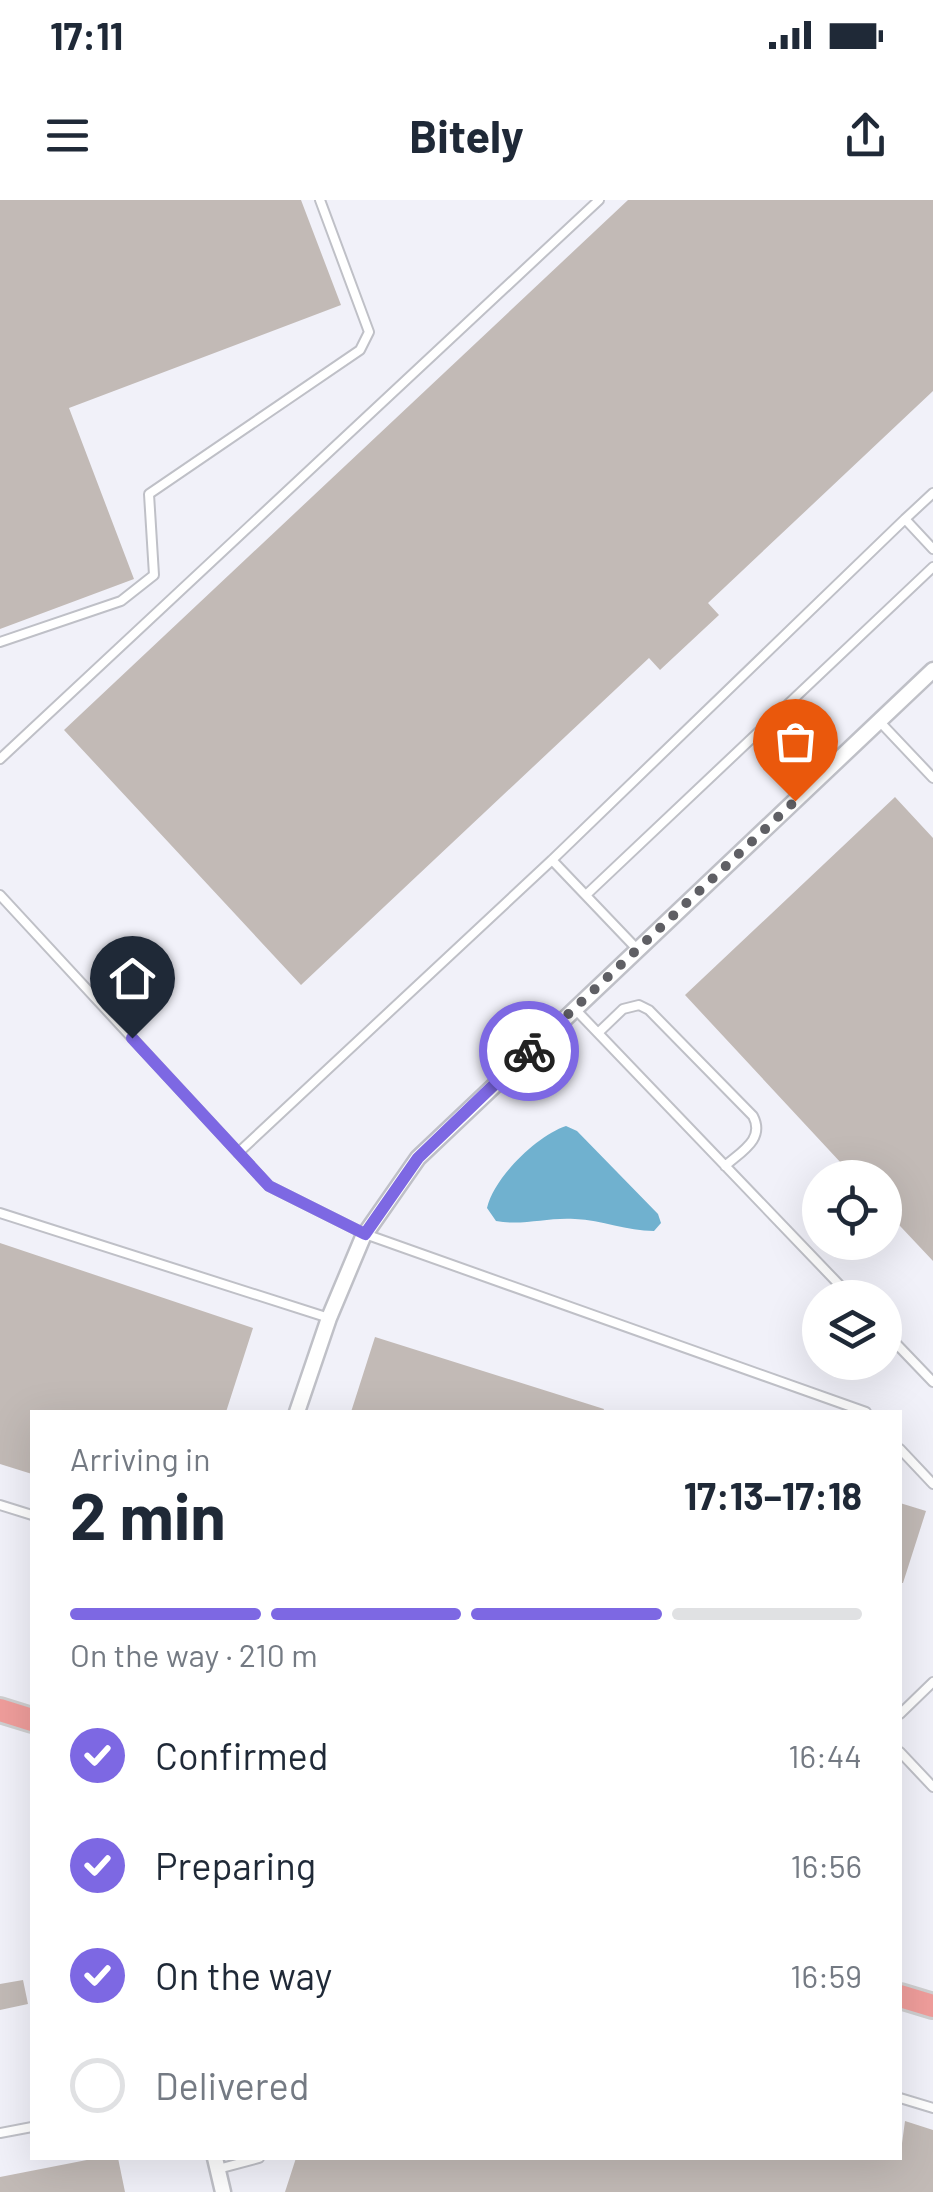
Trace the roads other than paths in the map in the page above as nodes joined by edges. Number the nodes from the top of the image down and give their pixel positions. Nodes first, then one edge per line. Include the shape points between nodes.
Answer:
1 (320, 200) edge
2 (599, 200) edge
3 (933, 493) edge
4 (905, 519) junction
5 (933, 548) edge
6 (933, 567) edge
7 (0, 642) edge
8 (933, 670) edge
9 (880, 722) junction
10 (0, 759) edge
11 (933, 778) edge
12 (552, 860) junction
13 (0, 895) edge
14 (586, 895) junction
15 (636, 948) junction
16 (574, 1008) junction
17 (598, 1032) junction
18 (238, 1153) junction
19 (726, 1166) junction
20 (0, 1212) edge
21 (365, 1234) junction
22 (835, 1280) edge
23 (329, 1318) junction
24 (902, 1350) edge
25 (933, 1382) edge
26 (299, 1410) edge
27 (860, 1410) edge
28 (902, 1451) edge
29 (933, 1484) edge
30 (0, 1505) edge
31 (30, 1514) edge
32 (933, 1682) edge
33 (0, 1710) edge
34 (902, 1712) edge
35 (30, 1719) edge
36 (902, 1754) edge
37 (933, 1788) edge
38 (902, 1997) edge
39 (933, 2006) edge
40 (902, 2099) edge
41 (933, 2108) edge
42 (30, 2126) edge
43 (0, 2133) edge
44 (242, 2160) edge
45 (216, 2163) edge
46 (222, 2192) edge

1 - 7 lane via 369,332 360,350 149,494 154,576 121,601
2 - 10 lane
3 - 4 lane
4 - 5 lane
4 - 12 lane
6 - 14 lane
8 - 9 street
9 - 11 lane
9 - 15 street
12 - 14 lane
12 - 18 lane
13 - 18 lane
14 - 15 lane
15 - 16 street
16 - 17 lane
16 - 21 street via 418,1158
17 - 19 lane
17 - 19 lane via 639,1004 753,1116 755,1139
18 - 21 lane via 269,1186
19 - 22 lane
20 - 23 lane
21 - 23 street
21 - 27 lane
23 - 26 street
24 - 25 lane
28 - 29 lane
30 - 31 lane
32 - 34 lane
33 - 35 main road
36 - 37 lane
38 - 39 main road
40 - 41 lane
42 - 43 lane
44 - 45 lane
45 - 46 street

